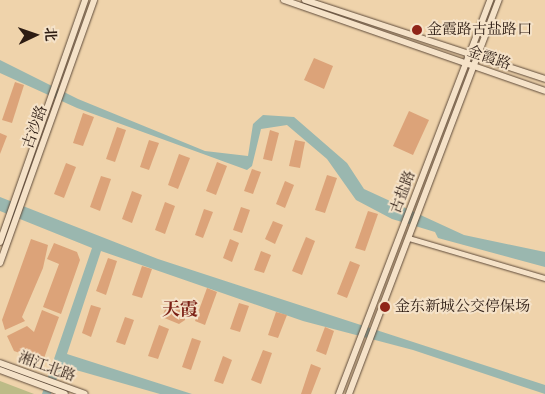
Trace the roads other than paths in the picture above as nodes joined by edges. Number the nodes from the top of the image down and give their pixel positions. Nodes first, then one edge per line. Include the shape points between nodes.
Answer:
1 (84, 0) edge
2 (94, 0) edge
3 (284, 0) edge
4 (305, 0) edge
5 (490, 0) edge
6 (499, 0) edge
7 (470, 53) junction
8 (479, 56) junction
9 (466, 63) junction
10 (475, 66) junction
11 (545, 79) edge
12 (545, 91) edge
13 (18, 201) junction
14 (11, 221) junction
15 (408, 238) junction
16 (0, 242) edge
17 (0, 263) edge
18 (545, 278) edge
19 (0, 363) edge
20 (0, 370) edge
21 (44, 383) junction
22 (56, 387) junction
23 (65, 394) edge
24 (84, 394) edge
25 (339, 394) edge
26 (349, 394) edge

1 - 13 street, 古沙路
2 - 13 street, 古沙路
3 - 9 street, 金霞路
4 - 7 street, 金霞路
5 - 7 street, 古盐路
6 - 8 street, 古盐路
7 - 8 street, 金霞路
7 - 9 street, 古盐路
8 - 10 street, 古盐路
8 - 11 street, 金霞路
9 - 10 street, 金霞路
9 - 25 street, 古盐路
10 - 12 street, 金霞路
10 - 15 street, 古盐路
13 - 14 street, 古沙路
14 - 16 street, 古沙路
14 - 17 street, 古沙路
15 - 18 street
15 - 26 street, 古盐路
19 - 21 street, 湘江北路
20 - 21 street, 湘江北路
21 - 22 street, 湘江北路
22 - 23 street, 湘江北路
22 - 24 street, 湘江北路

